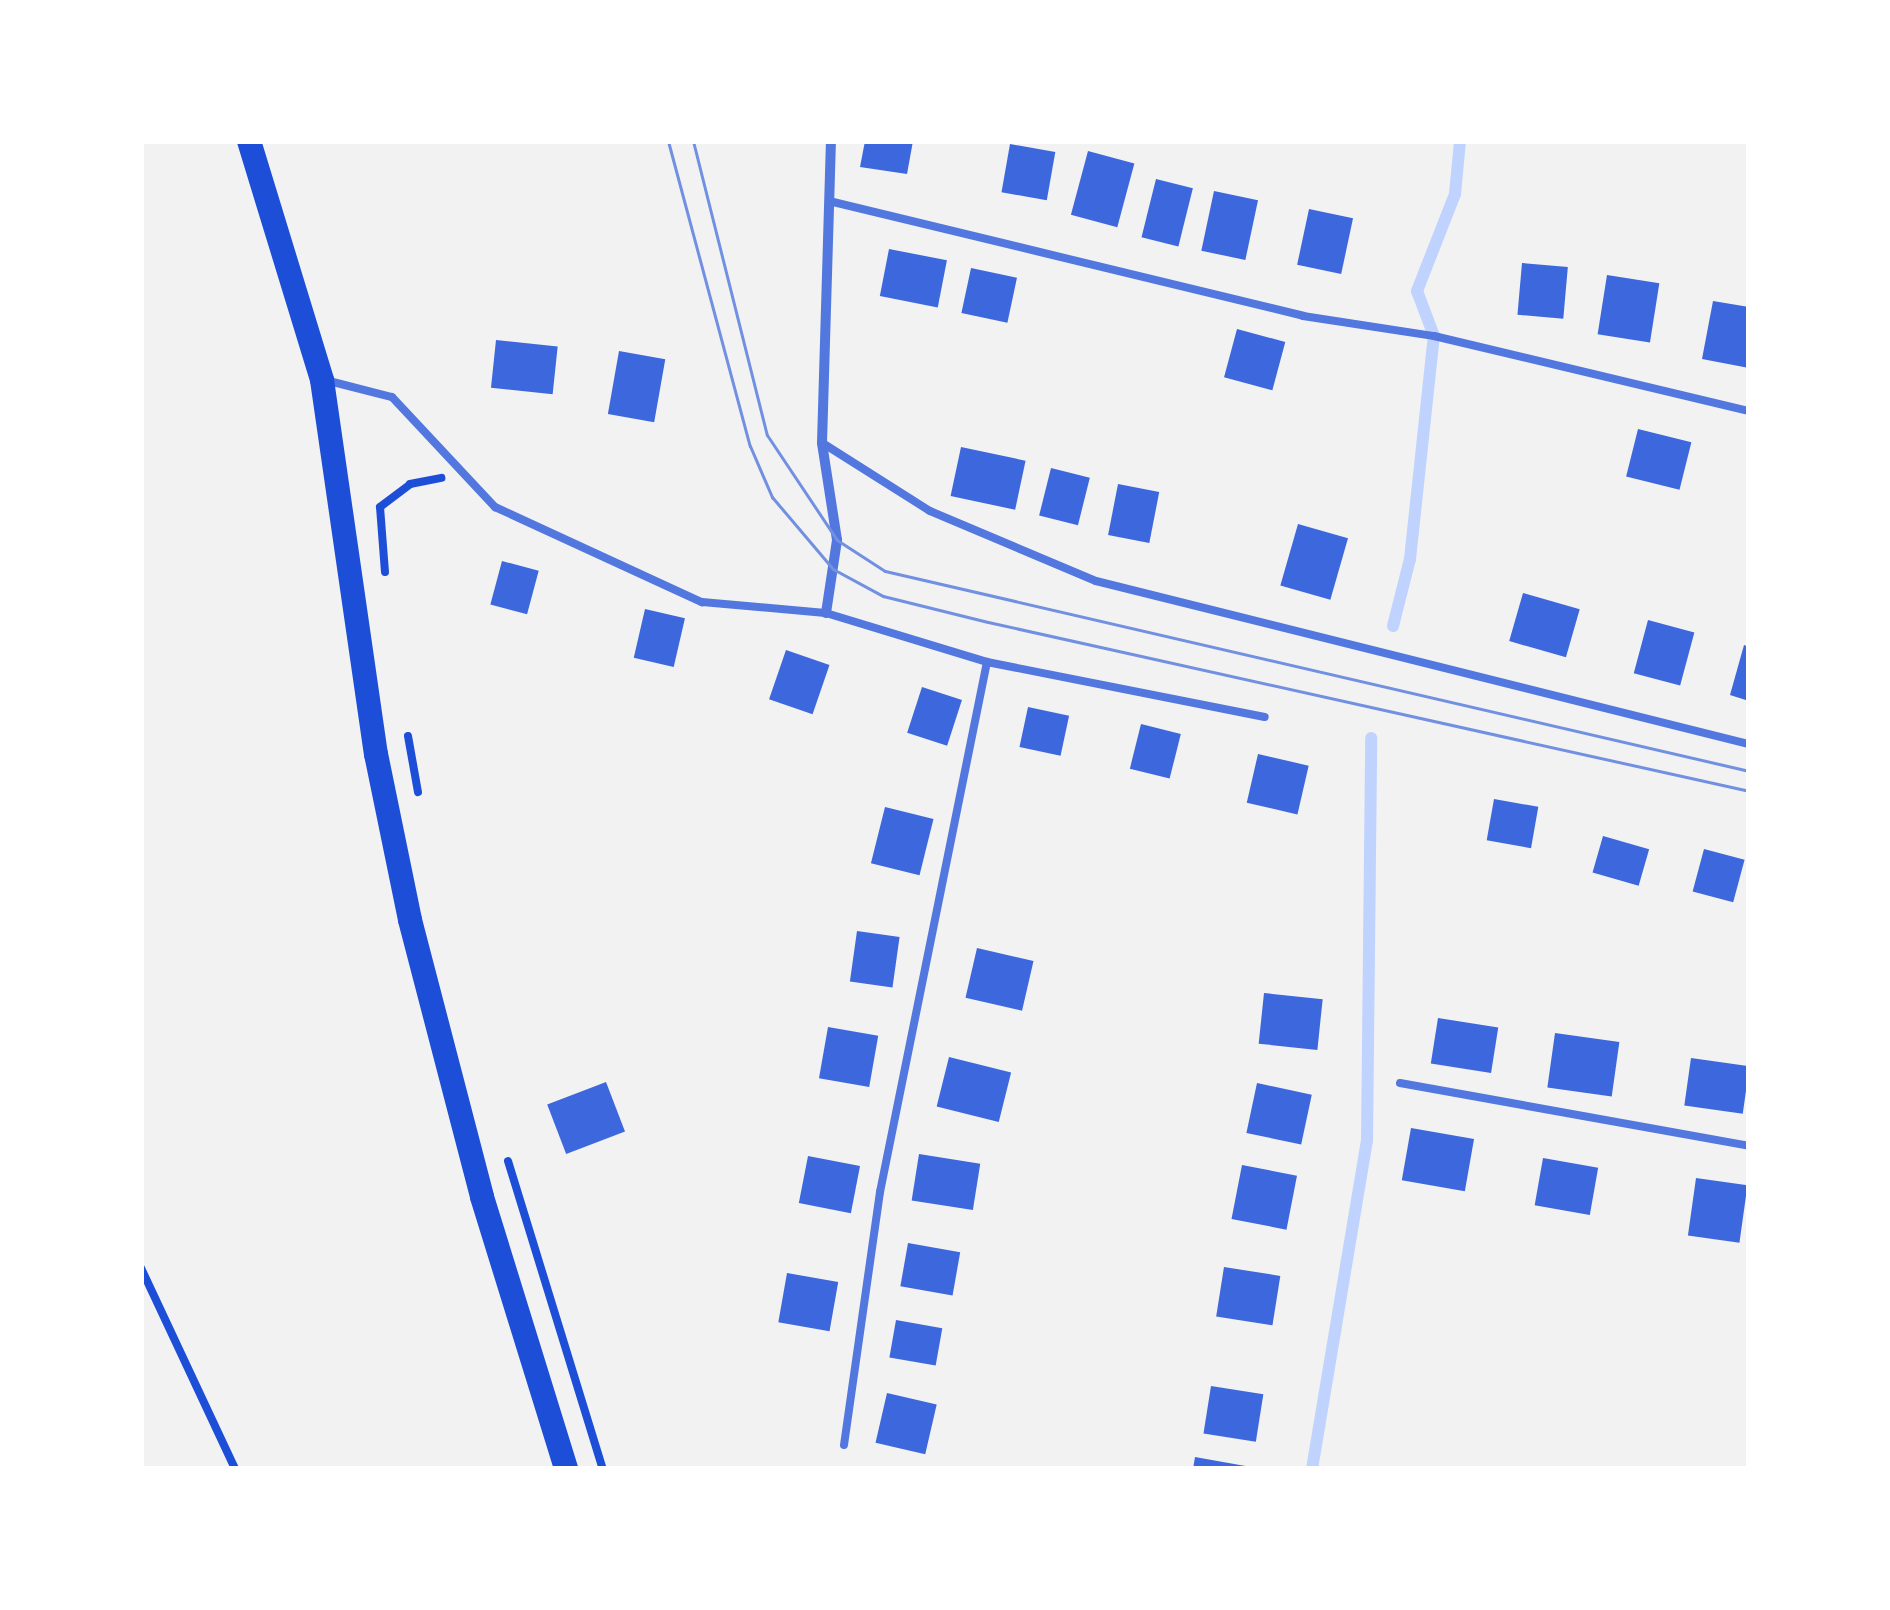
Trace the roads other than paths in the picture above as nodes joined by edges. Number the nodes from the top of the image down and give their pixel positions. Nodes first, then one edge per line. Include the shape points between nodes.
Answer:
1 (249, 141) edge
2 (831, 141) edge
3 (829, 201) junction
4 (322, 380) junction
5 (1749, 411) edge
6 (822, 443) junction
7 (826, 614) junction
8 (987, 662) junction
9 (1265, 717) dead end
10 (1749, 744) edge
11 (1400, 1083) dead end
12 (1749, 1146) edge
13 (844, 1445) dead end
14 (566, 1469) edge

1 - 4 main road
2 - 3 street
3 - 5 lane via 1303,316 1434,336
3 - 6 street
4 - 7 lane via 392,397 495,507 702,602
4 - 14 main road via 376,754 410,920 482,1197
6 - 7 street via 837,540
6 - 10 lane via 930,511 1096,581
7 - 8 lane
8 - 9 lane
8 - 13 lane via 880,1192
11 - 12 lane

